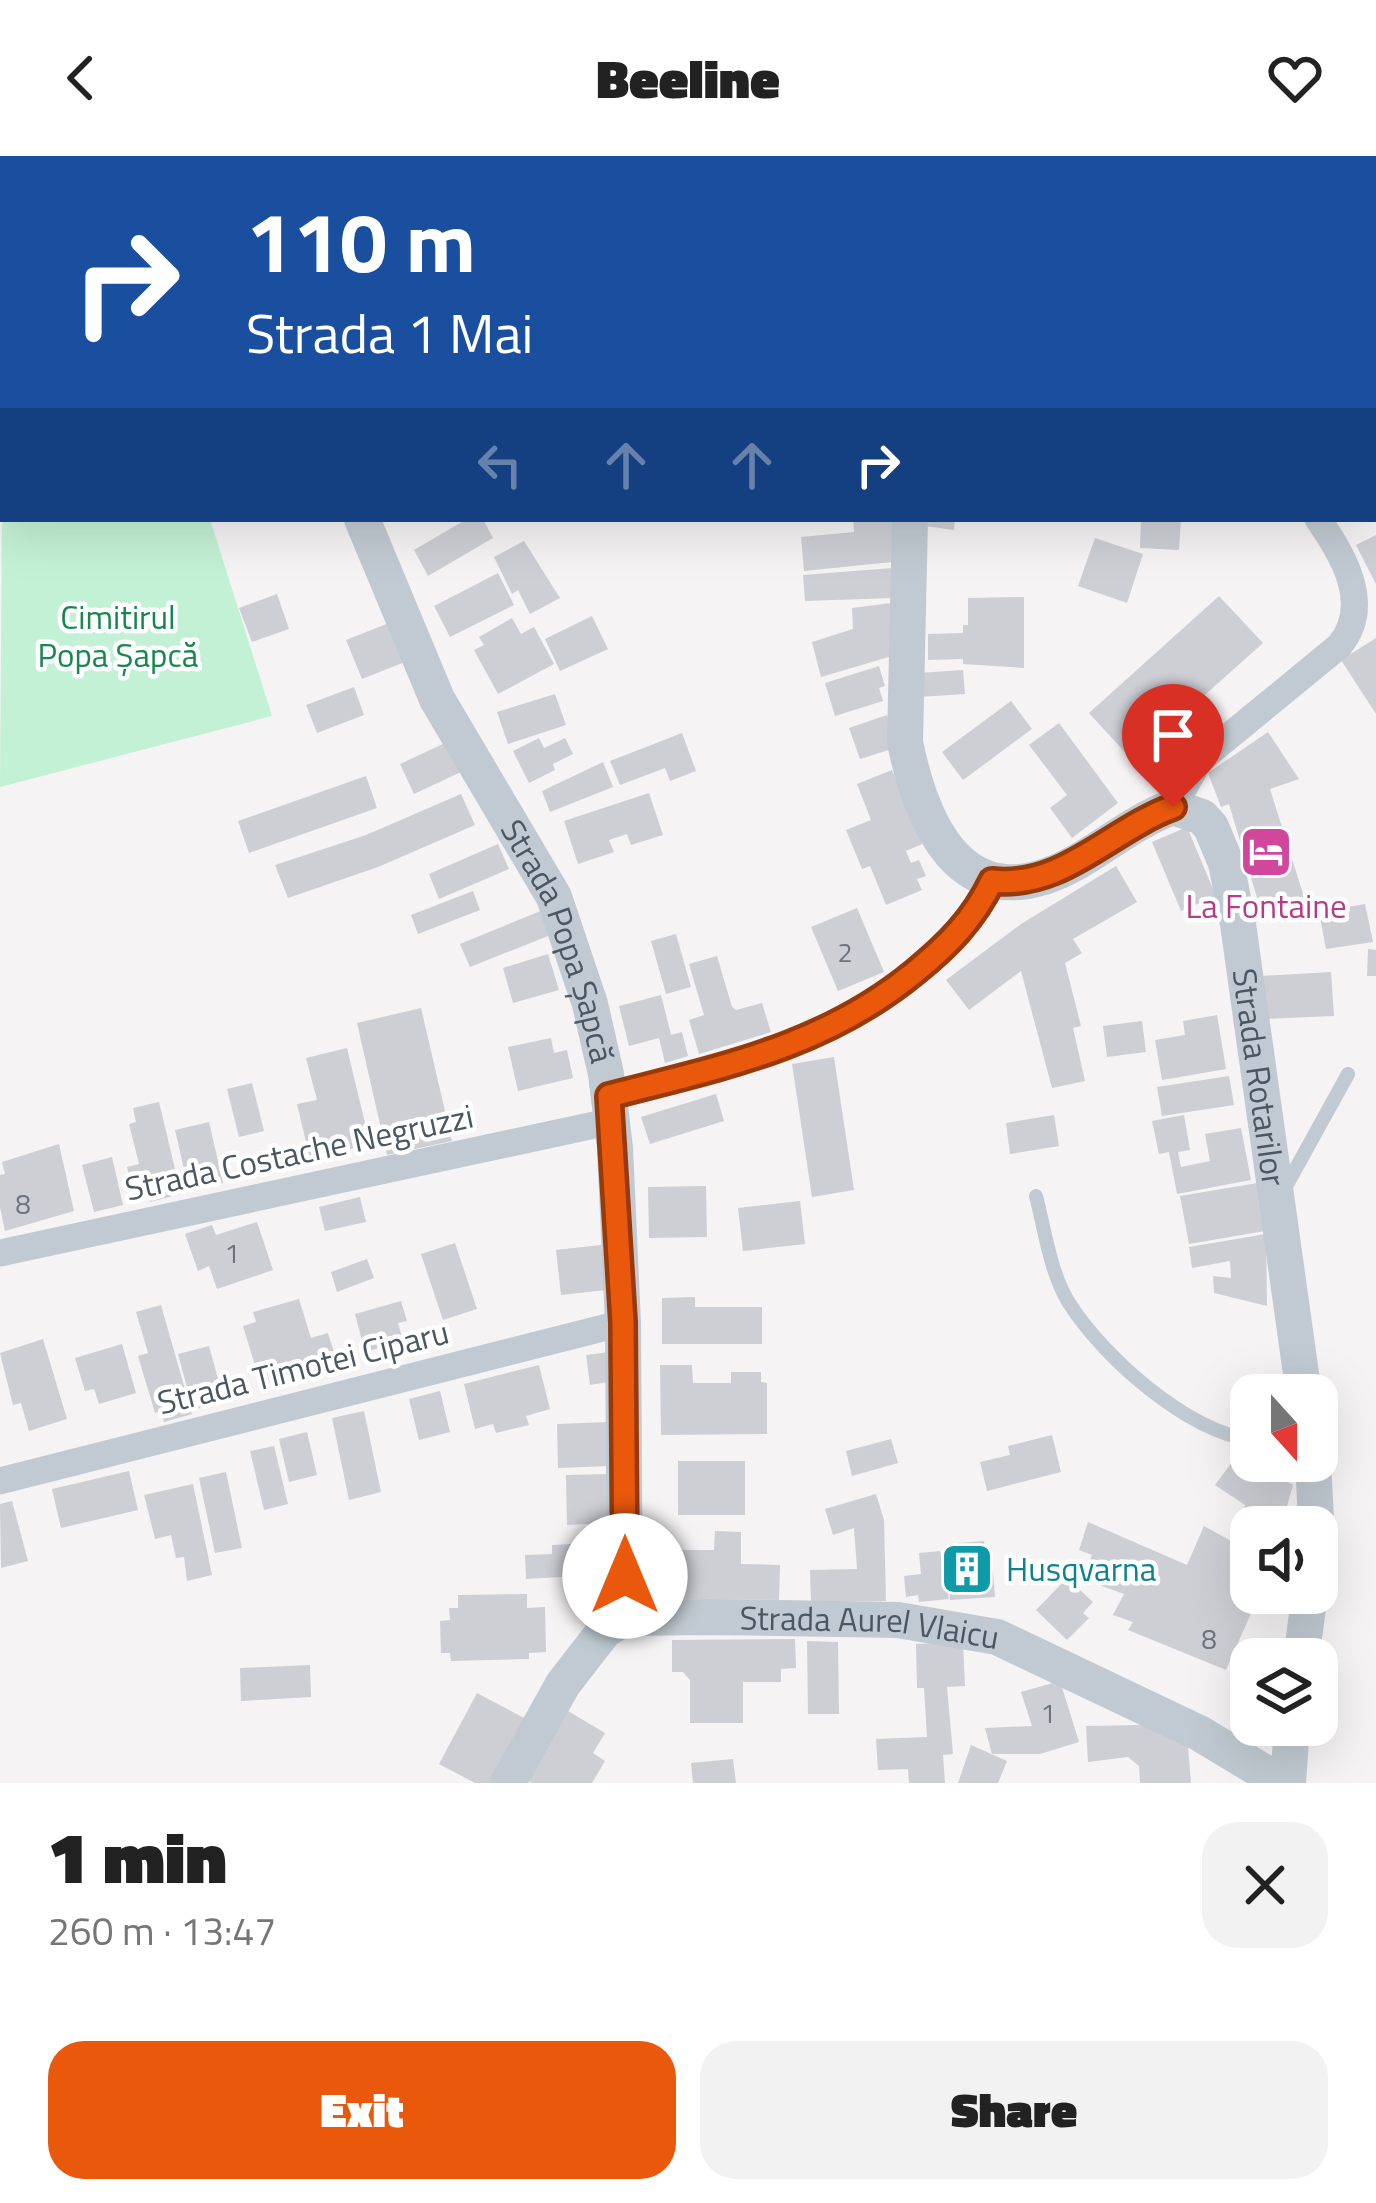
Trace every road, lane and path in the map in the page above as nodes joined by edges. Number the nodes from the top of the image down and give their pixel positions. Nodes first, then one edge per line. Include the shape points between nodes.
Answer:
1 (363, 522) edge
2 (910, 522) edge
3 (1320, 522) edge
4 (1366, 618) edge
5 (1173, 807) junction
6 (992, 881) junction
7 (1348, 1074) dead end
8 (611, 1108) junction
9 (1036, 1196) dead end
10 (1279, 1201) junction
11 (0, 1253) edge
12 (623, 1322) junction
13 (1301, 1374) edge
14 (1230, 1437) edge
15 (0, 1481) edge
16 (625, 1618) junction
17 (1289, 1746) edge
18 (508, 1783) edge
19 (1285, 1783) edge

1 - 8 street, Strada Popa Șapcă via 437,700 554,897 590,1004
2 - 6 street via 903,709 911,773 944,847 962,868
3 - 4 street
4 - 5 street via 1200,760
5 - 6 street via 1033,882
5 - 10 street, Strada Rotarilor via 1211,827 1226,863
6 - 8 street, Strada Costache Negruzzi via 950,944 834,1027
7 - 10 lane
8 - 11 street, Strada Costache Negruzzi
8 - 12 street, Strada Popa Șapcă
9 - 14 lane via 1070,1304 1147,1388
10 - 13 street, Strada Rotarilor
12 - 15 street, Strada Timotei Ciparu
12 - 16 street, Strada Popa Șapcă
16 - 18 street via 588,1648
16 - 19 street, Strada Aurel Vlaicu via 898,1620 997,1636 1199,1732
17 - 19 street

